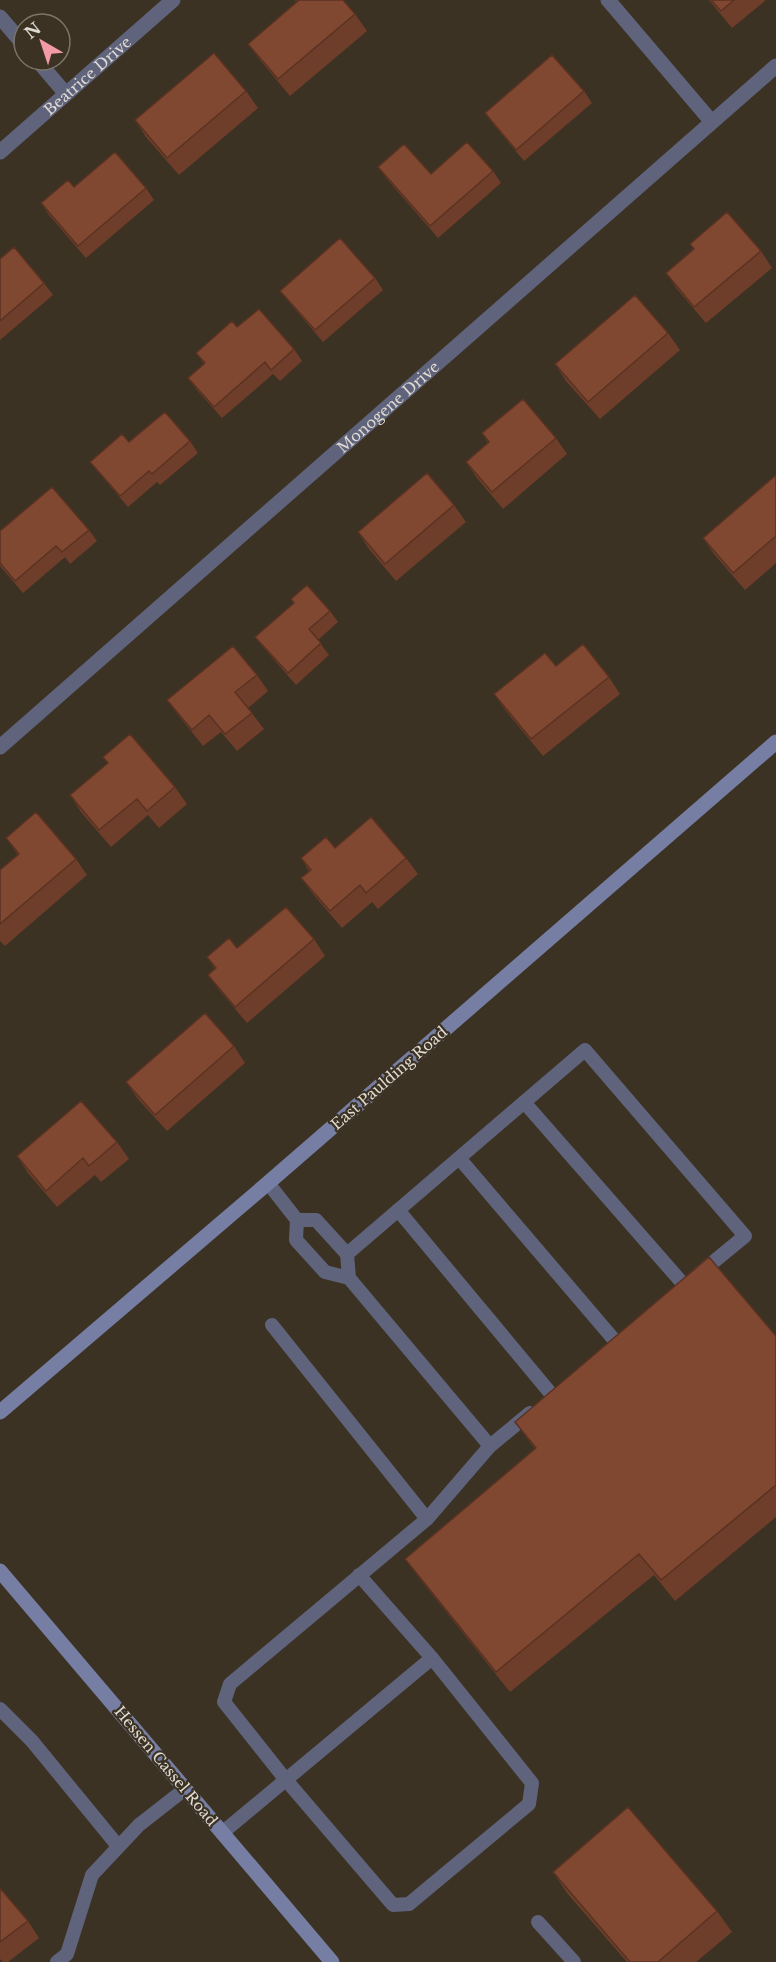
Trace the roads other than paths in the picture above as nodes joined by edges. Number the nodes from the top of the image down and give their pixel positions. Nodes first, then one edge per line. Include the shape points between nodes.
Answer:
1 (173, 0) edge
2 (608, 0) edge
3 (0, 17) edge
4 (12, 31) edge
5 (776, 66) edge
6 (47, 72) edge
7 (66, 94) junction
8 (711, 121) junction
9 (0, 152) edge
10 (776, 742) edge
11 (0, 747) edge
12 (525, 1102) junction
13 (459, 1158) junction
14 (268, 1183) junction
15 (398, 1210) junction
16 (297, 1220) junction
17 (347, 1254) junction
18 (349, 1278) junction
19 (272, 1325) dead end
20 (616, 1342) edge
21 (0, 1412) edge
22 (490, 1446) junction
23 (427, 1519) junction
24 (0, 1570) edge
25 (359, 1575) junction
26 (432, 1658) junction
27 (0, 1708) edge
28 (286, 1780) junction
29 (185, 1789) junction
30 (222, 1833) junction
31 (118, 1846) junction
32 (538, 1922) dead end
33 (57, 1962) edge
34 (332, 1962) edge
35 (574, 1962) edge

1 - 7 street, Beatrice Drive
2 - 8 street
3 - 4 street
5 - 8 street, Monogene Drive
6 - 7 street
7 - 9 street, Beatrice Drive
8 - 11 street, Monogene Drive
10 - 14 main road, East Paulding Road
12 - 12 lane via 585,1050 745,1236 680,1289
12 - 13 lane
13 - 15 lane
13 - 20 lane
14 - 16 lane
14 - 21 main road, East Paulding Road
15 - 17 lane
15 - 22 lane via 556,1391
16 - 17 lane via 316,1220
16 - 18 lane via 296,1239 324,1272
17 - 18 lane
18 - 22 lane
19 - 23 lane
22 - 23 lane
23 - 25 lane
24 - 29 main road, Hessen Cassel Road
25 - 26 lane
25 - 28 lane via 230,1684 224,1702
26 - 28 lane
26 - 28 lane via 532,1783 529,1804 418,1897 409,1904 393,1905
27 - 31 lane
28 - 30 lane
29 - 30 main road, Hessen Cassel Road
29 - 31 lane
30 - 34 main road, Hessen Cassel Road
31 - 33 lane via 92,1875 67,1954
32 - 35 lane

